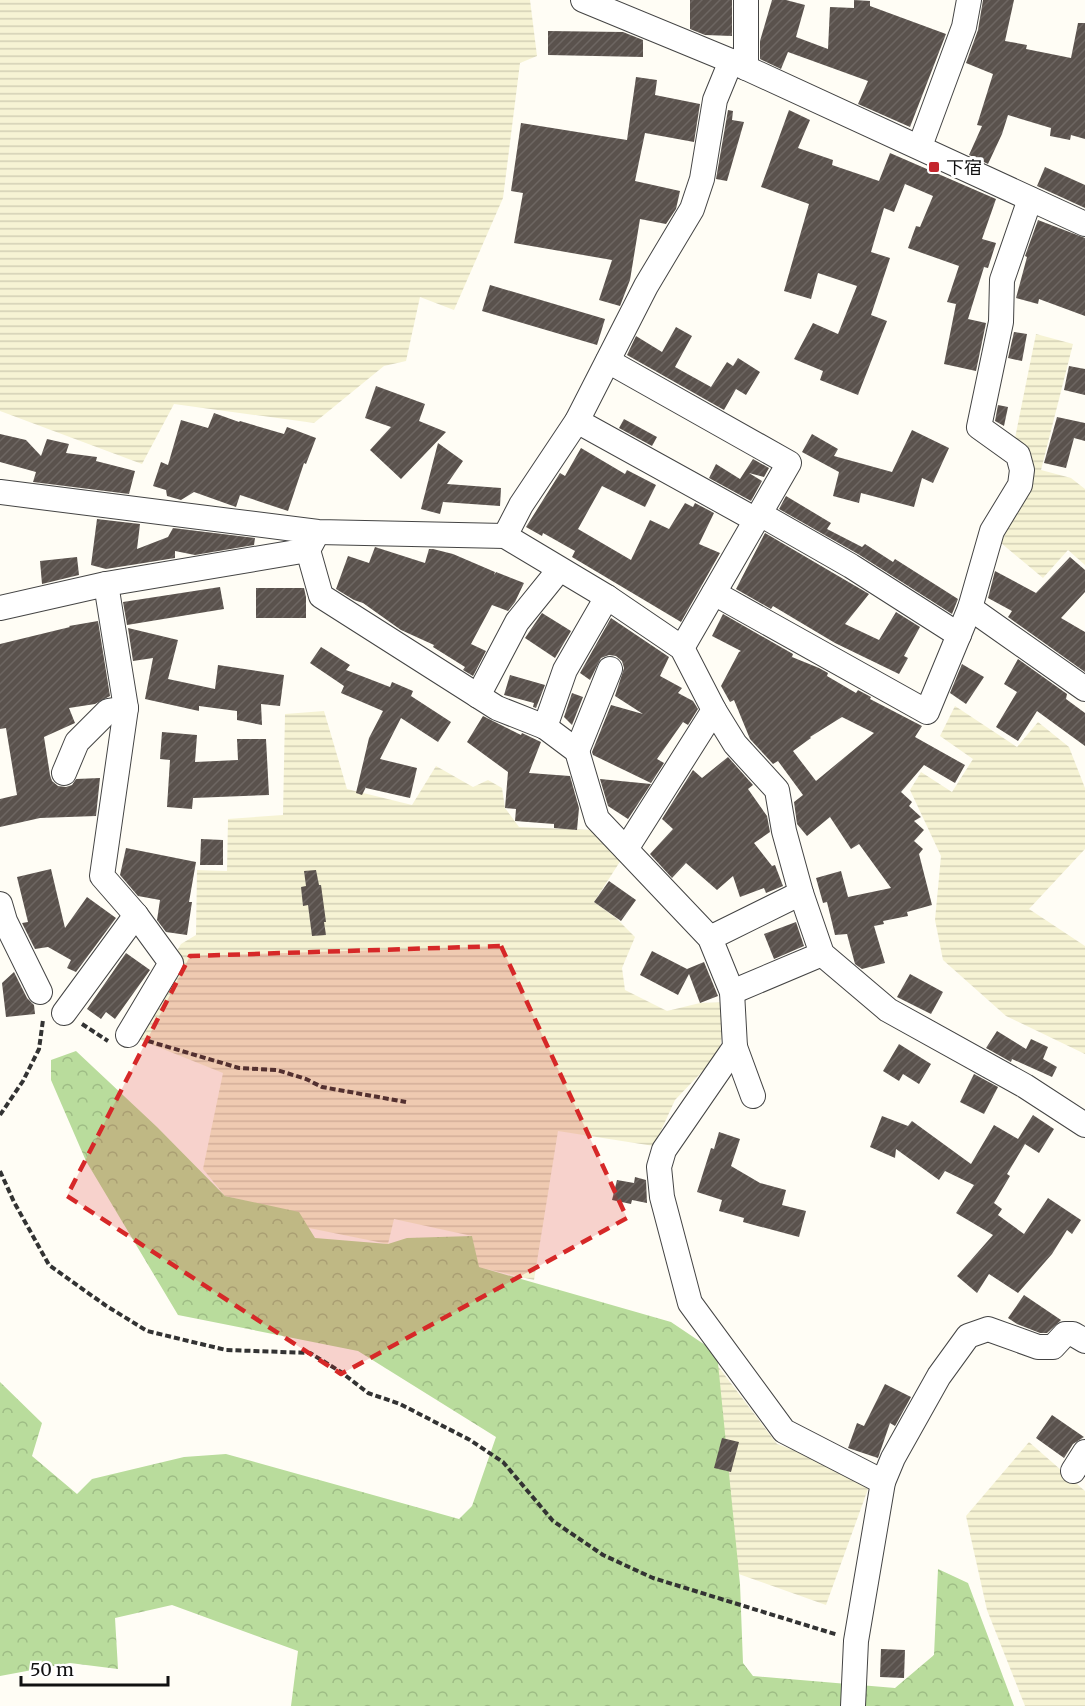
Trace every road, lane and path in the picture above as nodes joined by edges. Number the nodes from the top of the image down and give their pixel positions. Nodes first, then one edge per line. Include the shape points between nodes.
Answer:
1 (583, 0) edge
2 (746, 0) edge
3 (969, 0) edge
4 (739, 64) junction
5 (920, 146) junction
6 (1030, 199) junction
7 (1085, 224) edge
8 (608, 361) junction
9 (578, 421) junction
10 (0, 492) edge
11 (758, 517) junction
12 (505, 536) junction
13 (313, 541) junction
14 (559, 570) junction
15 (106, 584) junction
16 (714, 593) junction
17 (607, 597) junction
18 (0, 608) edge
19 (970, 608) junction
20 (959, 635) junction
21 (682, 648) junction
22 (610, 669) dead end
23 (1085, 689) edge
24 (478, 696) junction
25 (126, 708) junction
26 (714, 710) junction
27 (544, 727) junction
28 (577, 751) junction
29 (64, 772) dead end
30 (626, 849) junction
31 (801, 893) junction
32 (136, 915) junction
33 (2, 916) edge
34 (710, 938) junction
35 (822, 954) junction
36 (40, 992) joint
37 (732, 992) junction
38 (64, 1013) joint
39 (128, 1035) junction
40 (735, 1047) junction
41 (753, 1096) dead end
42 (406, 1102) dead end
43 (0, 1115) edge
44 (1085, 1125) edge
45 (0, 1171) edge
46 (1085, 1341) edge
47 (883, 1482) junction
48 (856, 1641) junction
49 (853, 1706) edge

1 - 4 street
2 - 4 street
3 - 5 street via 964,27
4 - 5 street
4 - 8 street via 715,100 702,179 692,209 646,286
5 - 6 street
6 - 7 street
6 - 19 street via 1002,280 1002,322 979,427 1018,455 1020,485 992,531
8 - 9 street
8 - 11 street via 789,463
9 - 11 street
9 - 12 street
10 - 13 street
11 - 16 street
11 - 20 street via 851,566
12 - 13 street
12 - 14 street
13 - 15 street
13 - 24 street via 321,596
14 - 17 street
14 - 24 street via 517,622
15 - 18 street
15 - 25 street
16 - 20 street via 927,712
16 - 21 street
17 - 21 street
17 - 27 street via 564,670
19 - 20 street
19 - 23 street
21 - 26 street
22 - 28 street
24 - 27 street
25 - 29 street via 108,711 77,742
25 - 32 street via 102,876
26 - 30 street
26 - 31 street via 735,744 777,789
27 - 28 street
28 - 30 street via 597,819
30 - 34 street
31 - 34 street
31 - 35 street
32 - 38 street
32 - 39 street via 171,963
33 - 36 street
34 - 37 street
35 - 37 street
35 - 44 street via 888,1010 1025,1086
36 - 43 path via 43,1019 39,1049
37 - 40 street
38 - 39 path via 114,1044
39 - 42 path via 239,1068 278,1070 322,1087
40 - 41 street
40 - 47 street via 664,1150 659,1167 662,1197 690,1304 784,1431
45 - 48 path via 49,1265 147,1331 226,1350 310,1353 368,1393 400,1404 503,1462 553,1521 603,1555 653,1578
46 - 47 street via 1065,1334 1053,1347 1038,1347 988,1329 968,1336 939,1376
47 - 48 street
48 - 49 street

